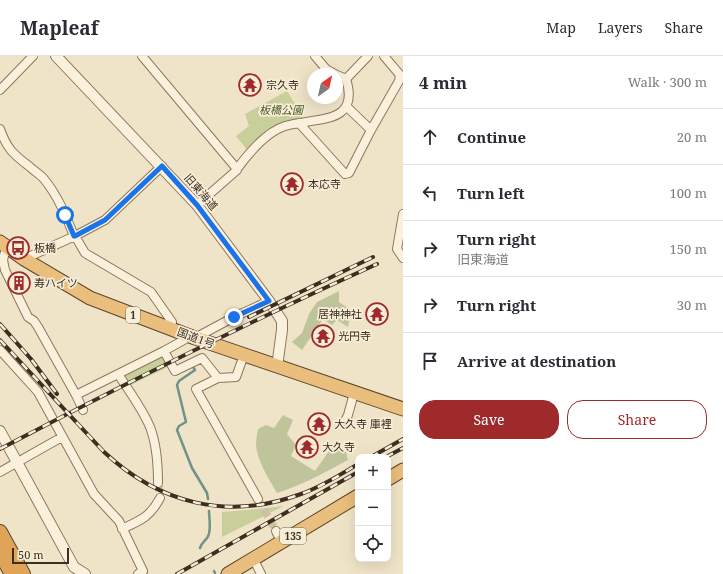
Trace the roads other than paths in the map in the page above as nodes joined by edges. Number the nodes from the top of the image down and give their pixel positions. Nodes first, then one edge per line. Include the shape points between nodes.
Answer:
1 (33, 56) edge
2 (56, 56) edge
3 (142, 56) edge
4 (315, 56) edge
5 (368, 56) edge
6 (384, 56) edge
7 (325, 68) edge
8 (343, 78) edge
9 (346, 79) junction
10 (0, 90) edge
11 (347, 107) junction
12 (299, 123) junction
13 (0, 129) edge
14 (371, 130) junction
15 (162, 166) junction
16 (237, 169) junction
17 (197, 205) junction
18 (403, 214) edge
19 (74, 236) junction
20 (3, 244) edge
21 (403, 258) edge
22 (24, 259) junction
23 (269, 301) junction
24 (171, 329) junction
25 (193, 337) junction
26 (0, 350) edge
27 (164, 351) junction
28 (244, 355) junction
29 (277, 366) junction
30 (118, 374) junction
31 (218, 378) junction
32 (354, 393) junction
33 (76, 395) junction
34 (403, 409) edge
35 (83, 410) dead end
36 (346, 421) dead end
37 (0, 431) edge
38 (62, 437) junction
39 (17, 462) junction
40 (403, 470) edge
41 (0, 472) edge
42 (391, 477) edge
43 (158, 483) tunnel mouth
44 (160, 498) tunnel mouth
45 (355, 498) edge
46 (258, 499) tunnel mouth
47 (122, 529) junction
48 (0, 532) edge
49 (0, 553) edge
50 (254, 560) junction
51 (12, 574) edge
52 (23, 574) edge
53 (85, 574) edge
54 (138, 574) edge
55 (228, 574) edge
56 (261, 574) edge

1 - 10 street
2 - 15 street, 旧東海道
3 - 16 street
4 - 7 street
5 - 9 street
6 - 14 street via 400,75 399,81
8 - 9 street
9 - 11 street via 350,96
11 - 12 street via 338,115
11 - 14 street
12 - 14 street via 345,174 349,173
12 - 16 street via 272,132 247,155
13 - 19 street via 9,150 43,177 61,205
15 - 17 street, 旧東海道
15 - 19 street via 105,220
16 - 17 street
17 - 23 street, 旧東海道
18 - 21 street via 397,249
19 - 22 street
19 - 24 street via 85,253 151,292 172,322
20 - 22 highway, 国道1号 / 1
20 - 33 street via 2,260 8,277 28,317 34,321
22 - 24 highway, 国道1号 / 1 via 90,298
23 - 25 street
23 - 29 street, 旧東海道 via 282,321
24 - 25 highway, 国道1号 / 1
25 - 27 street
25 - 28 highway, 国道1号 / 1
26 - 38 street via 38,392
27 - 30 street
27 - 31 street via 175,371 202,358
28 - 29 highway, 国道1号 / 1
28 - 31 street via 236,376
29 - 32 highway, 国道1号 / 1
30 - 33 street
30 - 43 street via 140,407 150,428 158,459
31 - 46 street via 196,389
32 - 34 highway, 国道1号 / 1
32 - 36 street
33 - 35 street
37 - 39 street
38 - 39 street
38 - 47 street via 94,494 119,521
39 - 41 street
39 - 53 street via 74,568
40 - 42 highway
44 - 47 street via 154,509 145,517
45 - 50 highway, 135 via 279,537
47 - 54 street via 143,571
48 - 52 highway
49 - 51 highway
50 - 55 highway, 135
50 - 56 street

